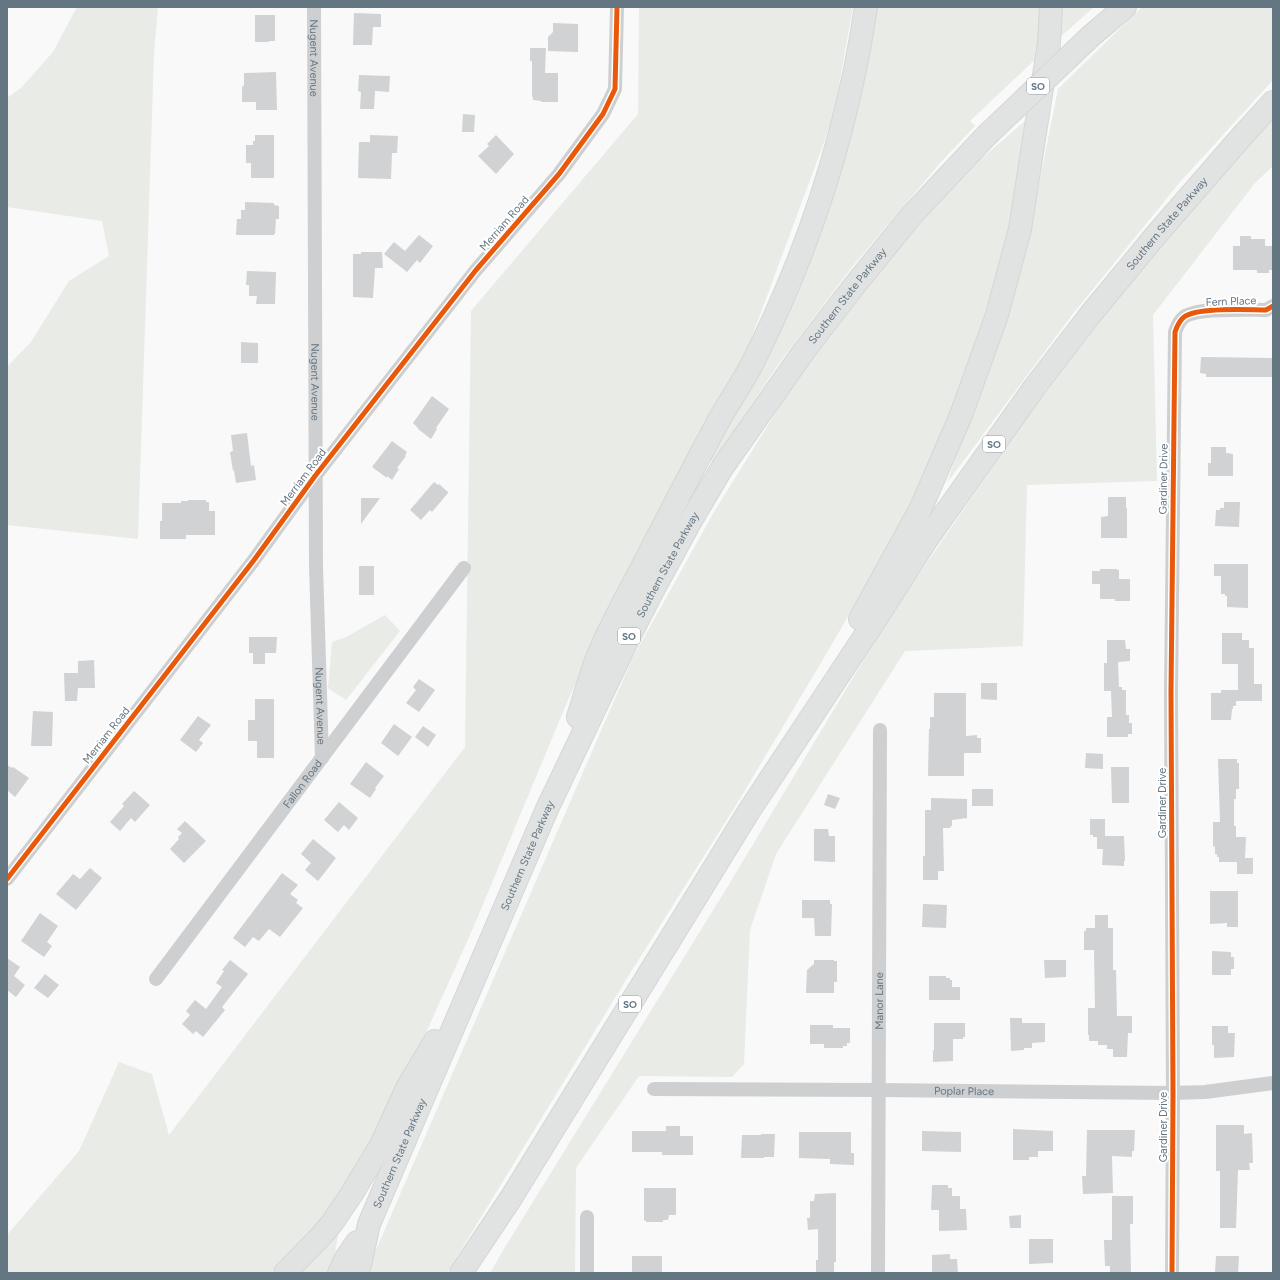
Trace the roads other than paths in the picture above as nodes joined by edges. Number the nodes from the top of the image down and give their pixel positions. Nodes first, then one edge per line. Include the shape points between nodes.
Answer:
1 (314, 7) edge
2 (617, 7) edge
3 (866, 7) edge
4 (1051, 7) edge
5 (1125, 7) edge
6 (1273, 102) edge
7 (1273, 306) edge
8 (1175, 332) joint
9 (315, 476) junction
10 (464, 568) dead end
11 (880, 730) dead end
12 (322, 758) junction
13 (547, 809) junction
14 (749, 811) junction
15 (7, 879) edge
16 (476, 975) junction
17 (156, 980) dead end
18 (1273, 1084) edge
19 (654, 1089) dead end
20 (878, 1090) junction
21 (1173, 1093) junction
22 (511, 1198) junction
23 (587, 1217) dead end
24 (369, 1224) junction
25 (285, 1273) edge
26 (339, 1273) edge
27 (356, 1273) edge
28 (461, 1273) edge
29 (479, 1273) edge
30 (587, 1273) edge
31 (878, 1273) edge
32 (1172, 1273) edge

1 - 9 street, Nugent Avenue
2 - 9 street, Merriam Road via 615,89 603,114 559,174 476,270
3 - 13 highway via 842,125 817,207 787,287 753,362 719,420 600,652
4 - 14 highway via 1049,43 1020,229 997,315 961,415 921,508
5 - 13 highway, Southern State Parkway / SO, bridge via 986,136 911,216 804,351 722,468 689,524 627,641
6 - 14 highway, Southern State Parkway / SO via 1151,240 1034,388 927,539
7 - 8 street, Fern Place via 1266,310 1192,313 1179,322
8 - 21 street, Gardiner Drive via 1171,692
9 - 12 street, Nugent Avenue
9 - 15 street, Merriam Road via 254,560
10 - 12 street, Fallon Road
11 - 20 street, Manor Lane
12 - 17 street, Fallon Road
13 - 16 highway, Southern State Parkway / SO
14 - 22 highway, Southern State Parkway / SO
16 - 24 highway, Southern State Parkway / SO
16 - 25 highway via 407,1088 381,1145 352,1195 321,1236
18 - 21 street, Poplar Place
19 - 20 street, Poplar Place
20 - 21 street, Poplar Place
20 - 31 street, Manor Lane
21 - 32 street, Gardiner Drive
22 - 28 highway, Southern State Parkway / SO
22 - 29 highway
23 - 30 street
24 - 26 highway, Southern State Parkway / SO
24 - 27 highway, Southern State Parkway / SO

